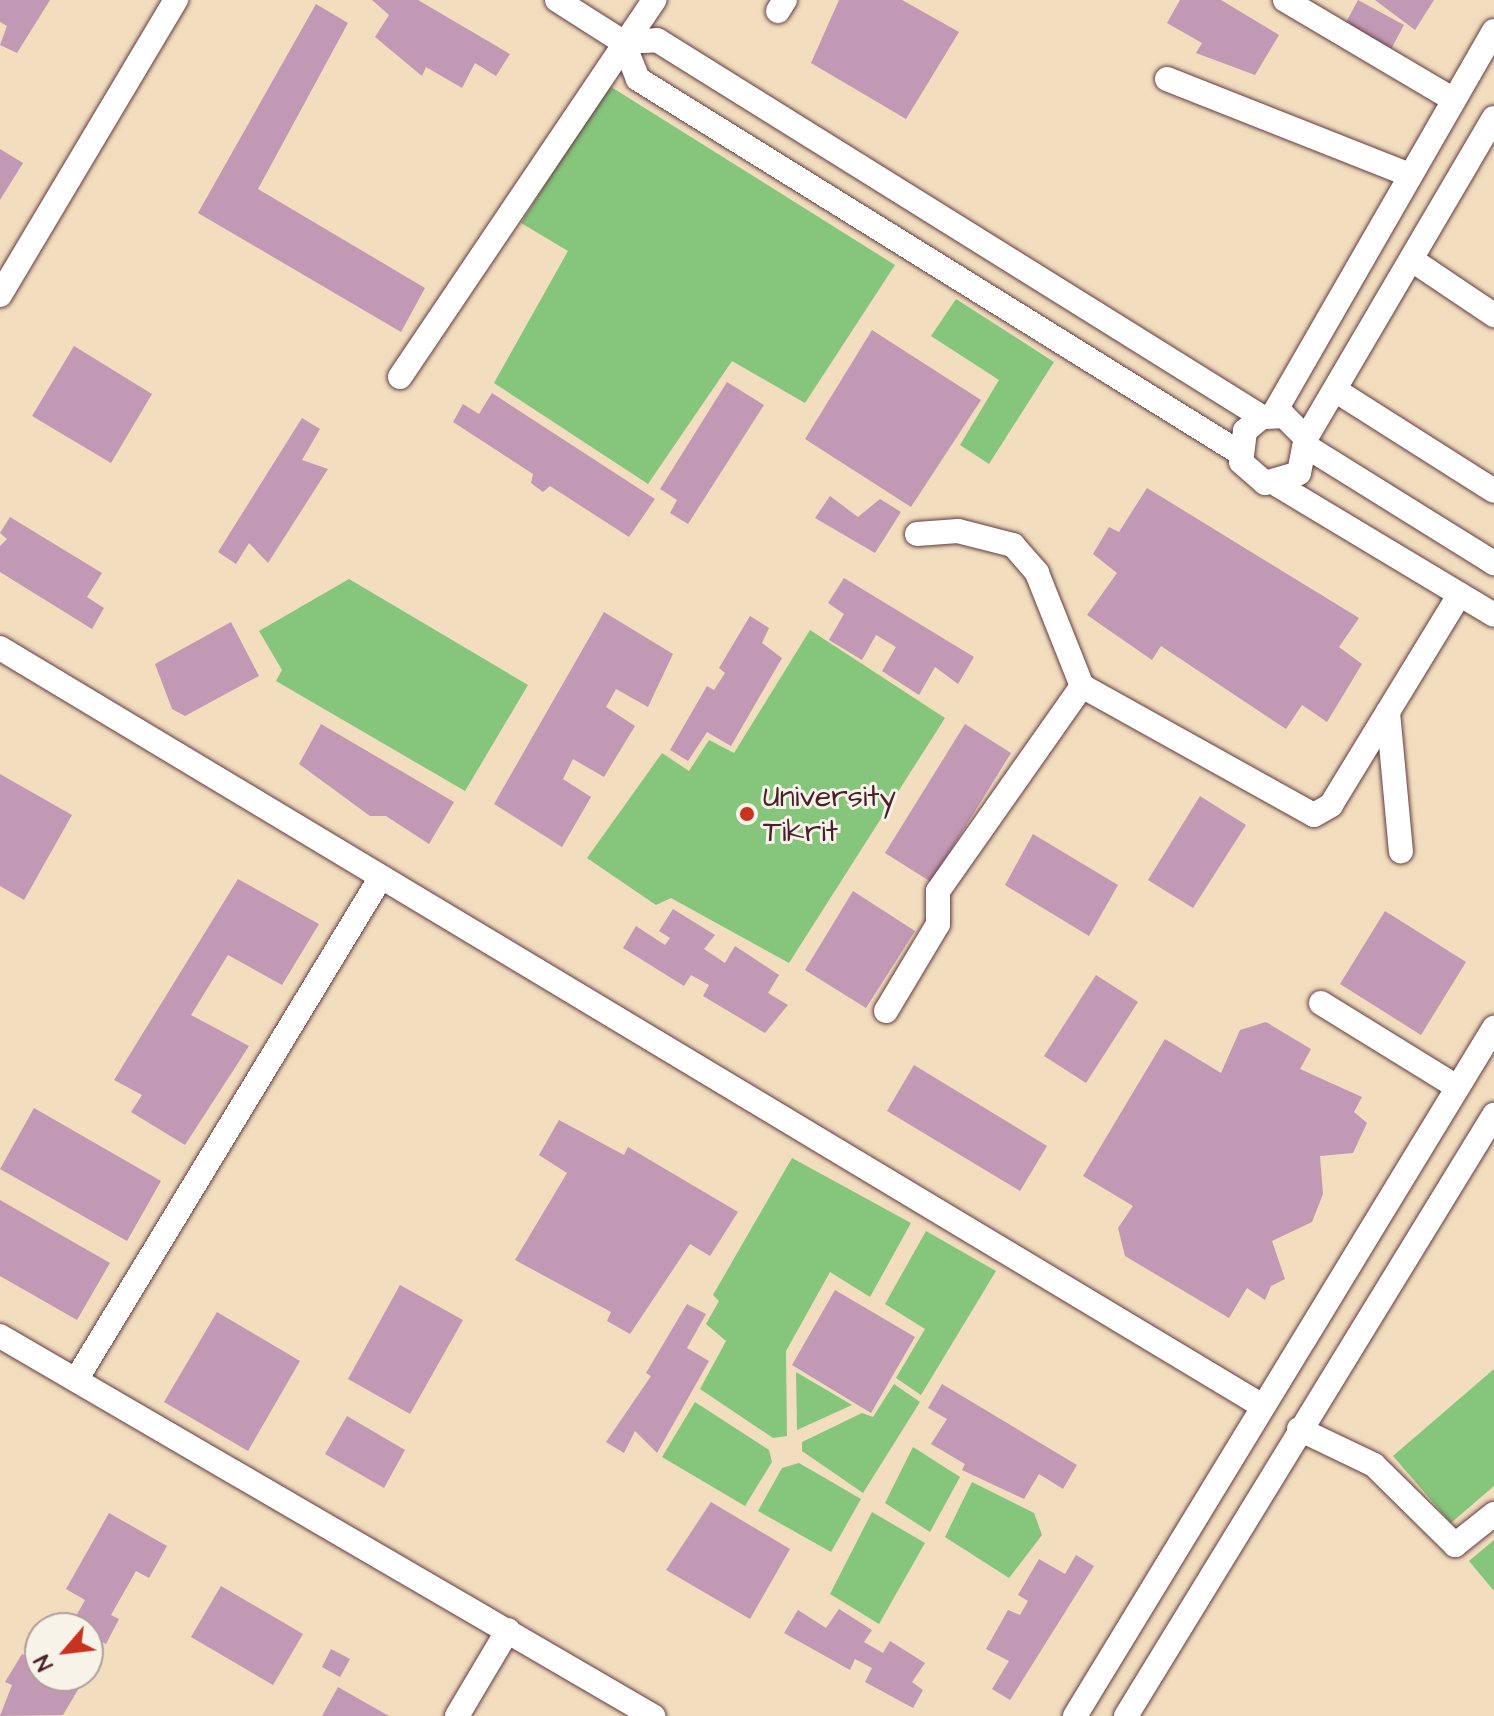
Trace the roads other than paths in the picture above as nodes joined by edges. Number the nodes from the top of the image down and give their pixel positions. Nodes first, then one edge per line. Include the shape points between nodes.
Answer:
1 (176, 0) edge
2 (557, 0) edge
3 (654, 0) edge
4 (1285, 0) edge
5 (1494, 31) edge
6 (623, 42) junction
7 (1167, 79) dead end
8 (1454, 100) junction
9 (1494, 118) edge
10 (1409, 175) junction
11 (1415, 253) junction
12 (1494, 293) edge
13 (0, 295) edge
14 (1494, 315) edge
15 (400, 377) dead end
16 (1335, 390) junction
17 (1268, 416) junction
18 (1307, 443) junction
19 (1240, 453) junction
20 (1276, 484) junction
21 (1494, 491) edge
22 (917, 534) dead end
23 (1494, 563) edge
24 (1460, 594) junction
25 (1494, 615) edge
26 (0, 648) edge
27 (1082, 686) junction
28 (1388, 712) junction
29 (1401, 851) dead end
30 (381, 877) junction
31 (1321, 1003) dead end
32 (886, 1011) dead end
33 (1494, 1028) edge
34 (1457, 1087) junction
35 (1494, 1115) edge
36 (0, 1336) edge
37 (76, 1380) junction
38 (1259, 1404) junction
39 (1299, 1429) junction
40 (1494, 1514) edge
41 (508, 1630) junction
42 (457, 1716) edge
43 (653, 1716) edge
44 (1075, 1716) edge
45 (1126, 1716) edge

1 - 13 street
2 - 6 street
3 - 6 street
4 - 8 street
5 - 8 street
6 - 15 street
6 - 17 street via 657,40
6 - 19 street via 638,79
7 - 10 street
8 - 10 street
9 - 11 street
10 - 17 street
11 - 12 street
11 - 14 street
11 - 16 street
16 - 18 street
16 - 21 street
17 - 18 street via 1293,421
17 - 19 street via 1245,431
18 - 20 street via 1299,473
18 - 23 street
19 - 20 street via 1255,478
20 - 24 street
22 - 27 street via 958,531 1019,551 1037,573
24 - 25 street
24 - 28 street
26 - 30 street
27 - 28 street via 1314,815 1331,805
27 - 32 street via 938,891 938,924
28 - 29 street
30 - 37 street
30 - 38 street
31 - 34 street
33 - 34 street
34 - 38 street
35 - 39 street
36 - 37 street
37 - 41 street
38 - 44 street
39 - 40 street via 1374,1465 1455,1545
39 - 45 street
41 - 42 street
41 - 43 street

